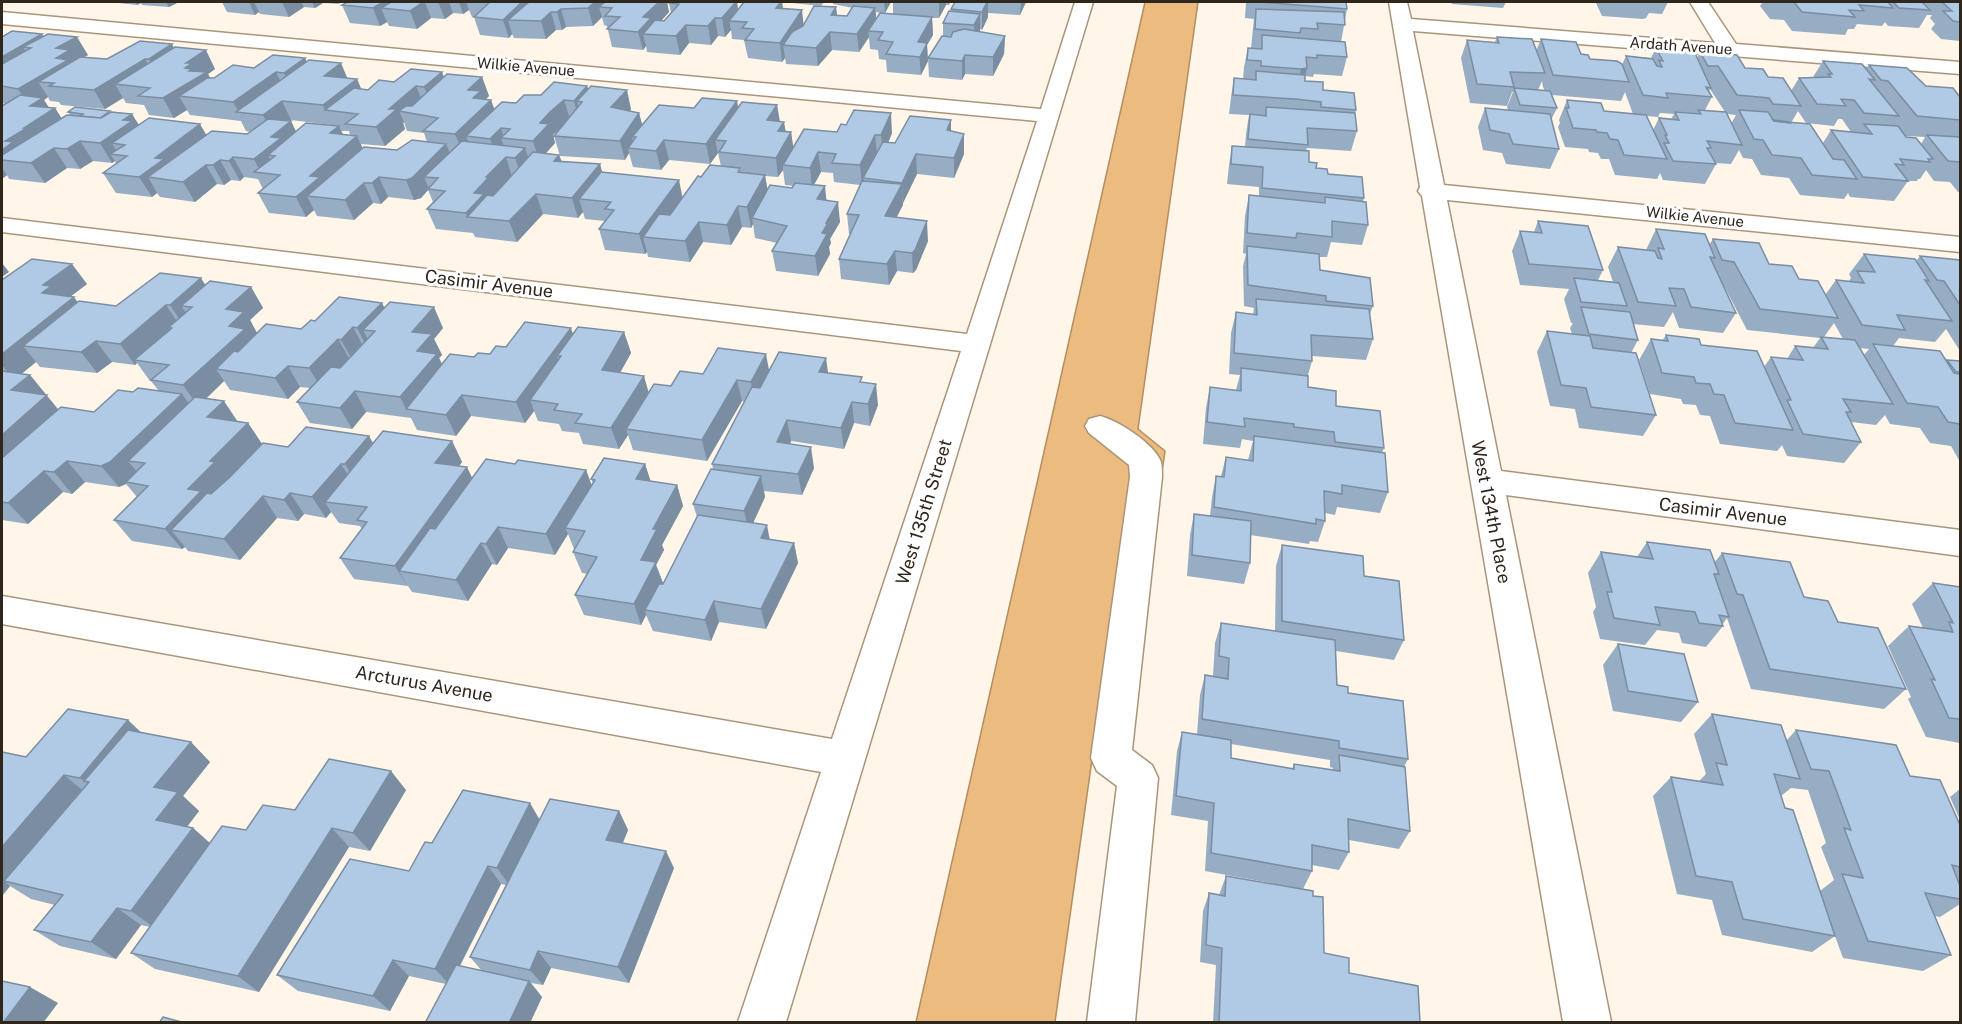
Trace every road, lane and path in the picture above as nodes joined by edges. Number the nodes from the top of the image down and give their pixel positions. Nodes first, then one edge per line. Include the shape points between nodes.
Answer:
1 (1084, 2) edge
2 (1699, 2) edge
3 (1400, 13) edge
4 (2, 18) edge
5 (1730, 50) junction
6 (1960, 68) edge
7 (1050, 116) junction
8 (1430, 190) junction
9 (2, 225) edge
10 (1960, 244) edge
11 (976, 344) junction
12 (1100, 426) dead end
13 (1486, 481) junction
14 (1960, 543) edge
15 (2, 610) edge
16 (846, 759) junction
17 (762, 1023) edge
18 (1111, 1023) edge
19 (1587, 1023) edge

1 - 7 street, West 135th Street
2 - 5 street
3 - 5 street, Ardath Avenue
3 - 8 street, West 134th Place
4 - 7 street, Wilkie Avenue
5 - 6 street, Ardath Avenue
7 - 11 street, West 135th Street
8 - 10 street, Wilkie Avenue
8 - 13 street, West 134th Place
9 - 11 street, Casimir Avenue
11 - 16 street, West 135th Street
12 - 18 street via 1145,462 1146,477 1111,758 1138,778
13 - 14 street, Casimir Avenue
13 - 19 street, West 134th Place
15 - 16 street, Arcturus Avenue
16 - 17 street, West 135th Street

